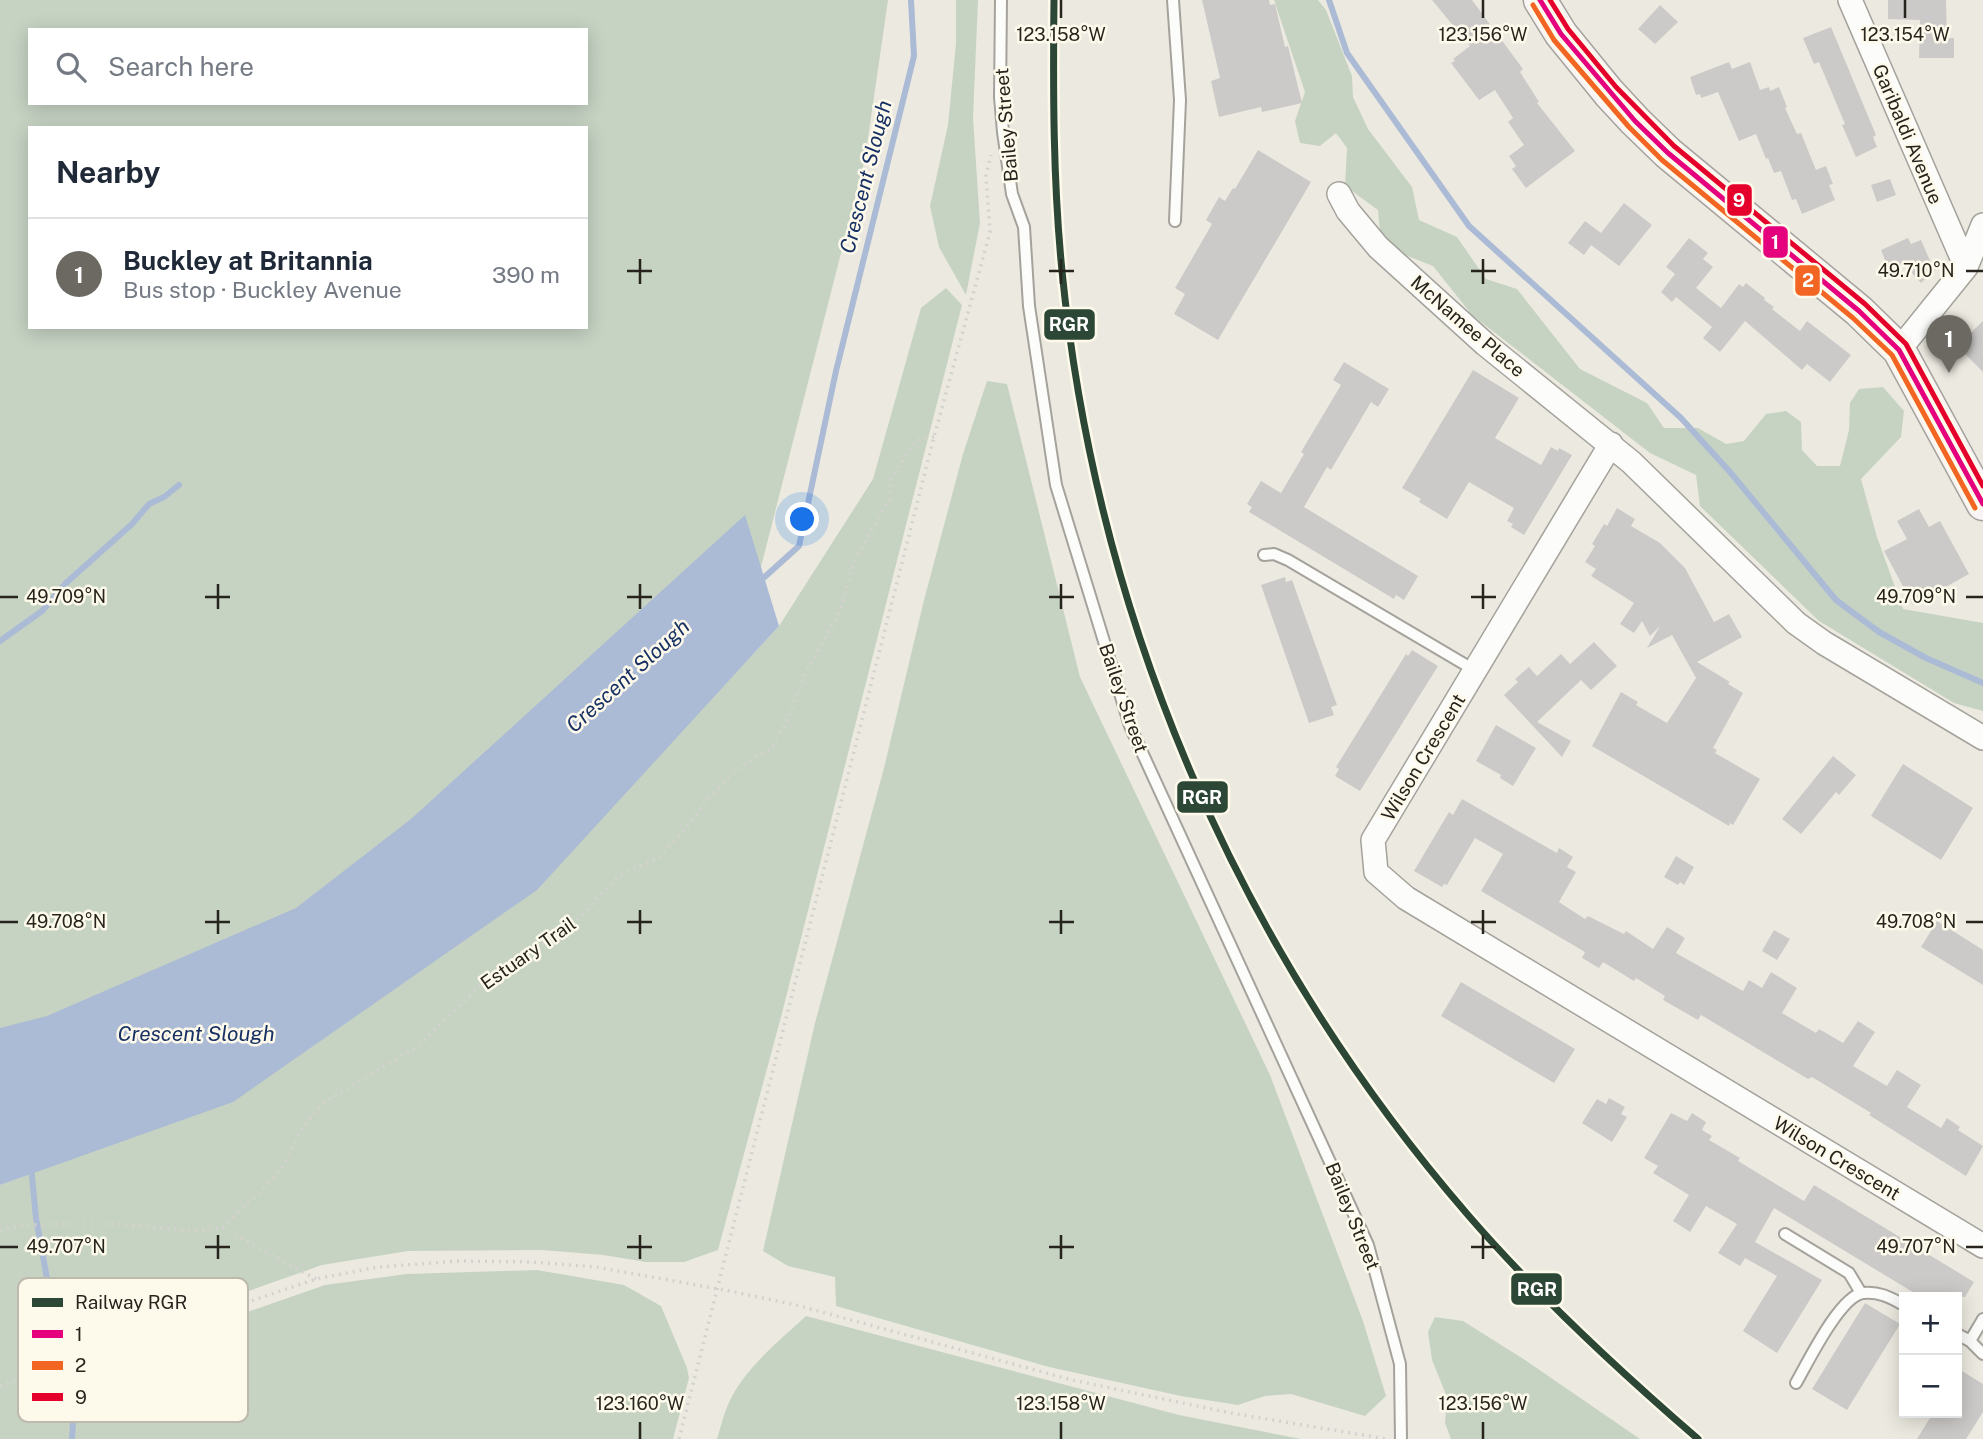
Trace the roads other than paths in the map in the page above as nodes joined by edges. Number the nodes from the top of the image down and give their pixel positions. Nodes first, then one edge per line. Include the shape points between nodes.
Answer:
1 (1001, 0) edge
2 (1173, 0) edge
3 (1539, 0) edge
4 (1850, 0) edge
5 (1339, 194) dead end
6 (1175, 220) dead end
7 (1983, 225) edge
8 (1966, 267) junction
9 (1899, 350) junction
10 (1611, 444) junction
11 (1974, 468) edge
12 (1983, 504) edge
13 (1264, 555) dead end
14 (1476, 671) junction
15 (1983, 738) edge
16 (1785, 1234) dead end
17 (1983, 1246) edge
18 (1861, 1293) junction
19 (1899, 1302) edge
20 (1983, 1319) edge
21 (1962, 1337) edge
22 (1970, 1341) junction
23 (1983, 1354) edge
24 (1796, 1383) dead end
25 (1401, 1439) edge

1 - 25 lane, Bailey Street via 1000,97 1005,148 1012,194 1024,227 1028,306 1060,498 1130,726 1368,1245 1400,1364
2 - 6 lane via 1180,100
3 - 9 street via 1561,34 1643,129
4 - 8 street, Garibaldi Avenue
5 - 10 street, McNamee Place via 1378,247 1485,344
7 - 8 street
8 - 9 street
9 - 11 street
10 - 14 street, Wilson Crescent
10 - 15 street via 1810,634
11 - 12 street
13 - 14 lane via 1288,560
14 - 17 street, Wilson Crescent via 1373,840 1376,872 1406,898
16 - 18 lane via 1849,1273
18 - 19 lane via 1884,1294
18 - 24 lane via 1843,1305
20 - 22 lane
21 - 22 lane
22 - 23 lane

